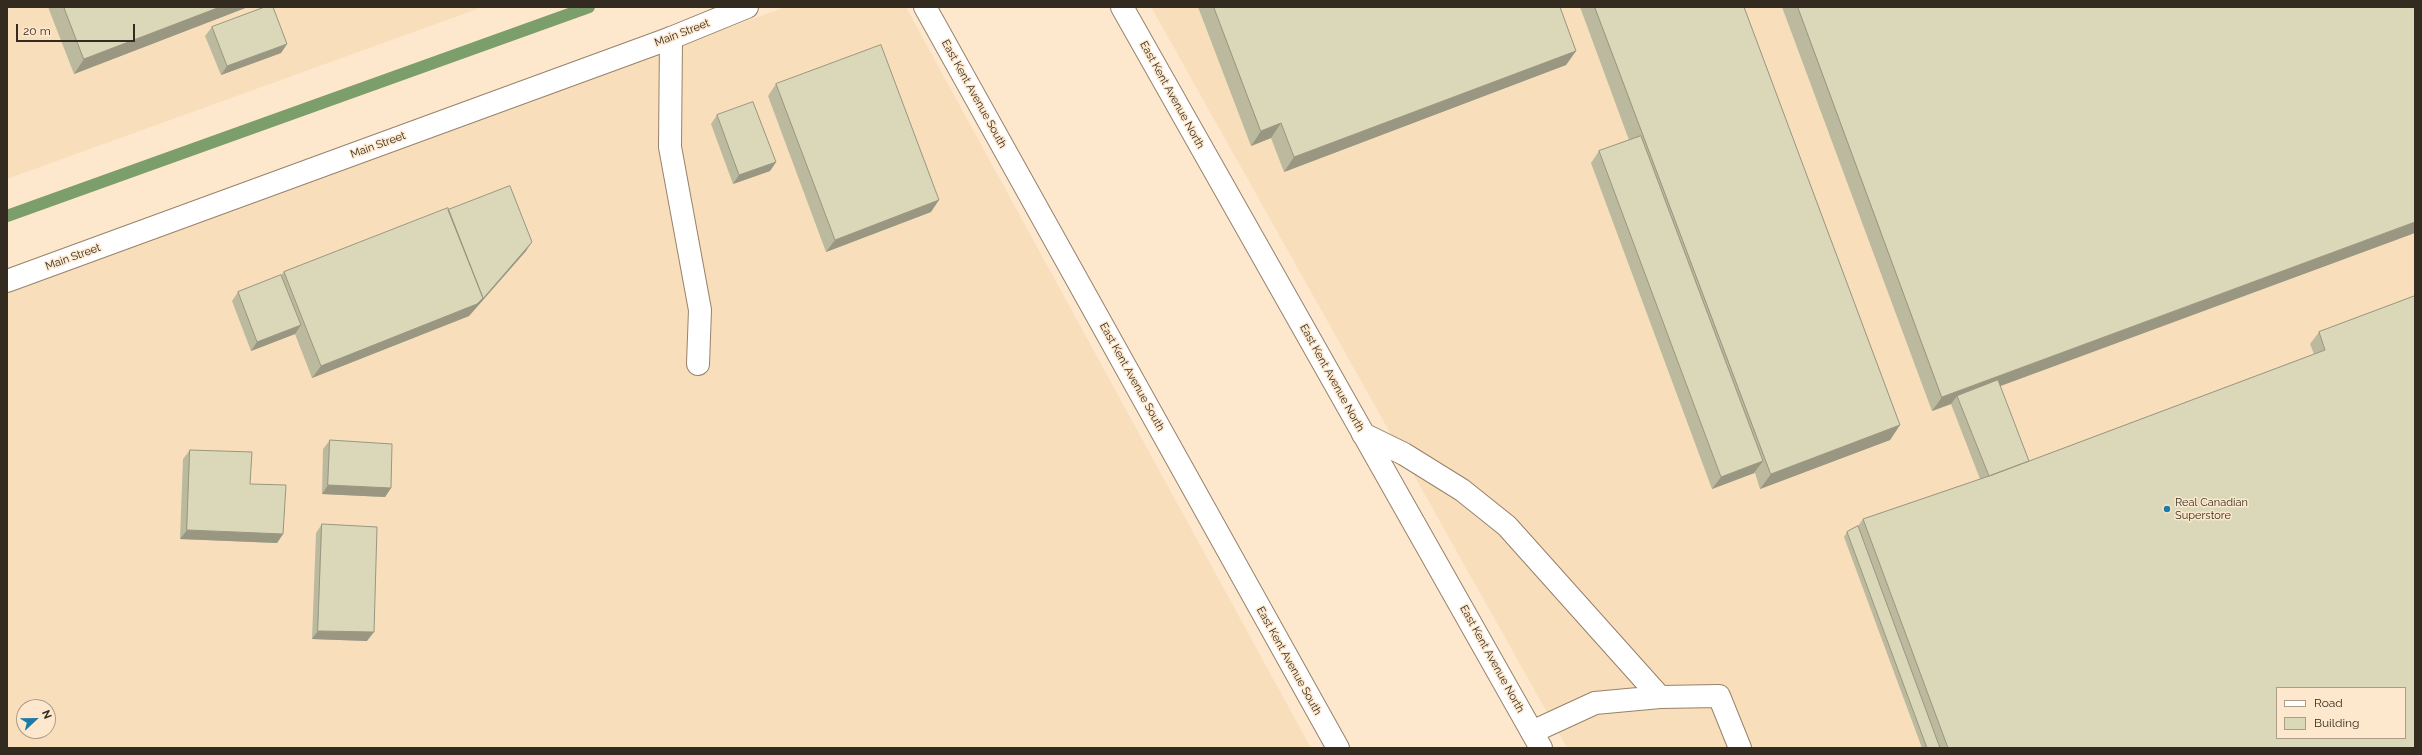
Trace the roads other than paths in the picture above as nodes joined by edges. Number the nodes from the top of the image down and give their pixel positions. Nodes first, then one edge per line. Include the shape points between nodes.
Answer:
1 (747, 7) edge
2 (925, 7) edge
3 (1122, 7) edge
4 (671, 38) junction
5 (7, 281) edge
6 (698, 364) dead end
7 (1363, 434) junction
8 (1660, 697) junction
9 (1537, 740) edge
10 (1338, 748) edge
11 (1740, 748) edge

1 - 4 street, Main Street
2 - 10 street, East Kent Avenue South
3 - 7 street, East Kent Avenue North
4 - 5 street, Main Street
4 - 6 street via 670,147 700,310
7 - 8 street via 1404,454 1462,490 1507,526
7 - 9 street, East Kent Avenue North
8 - 9 street via 1595,703
8 - 11 street via 1719,696

